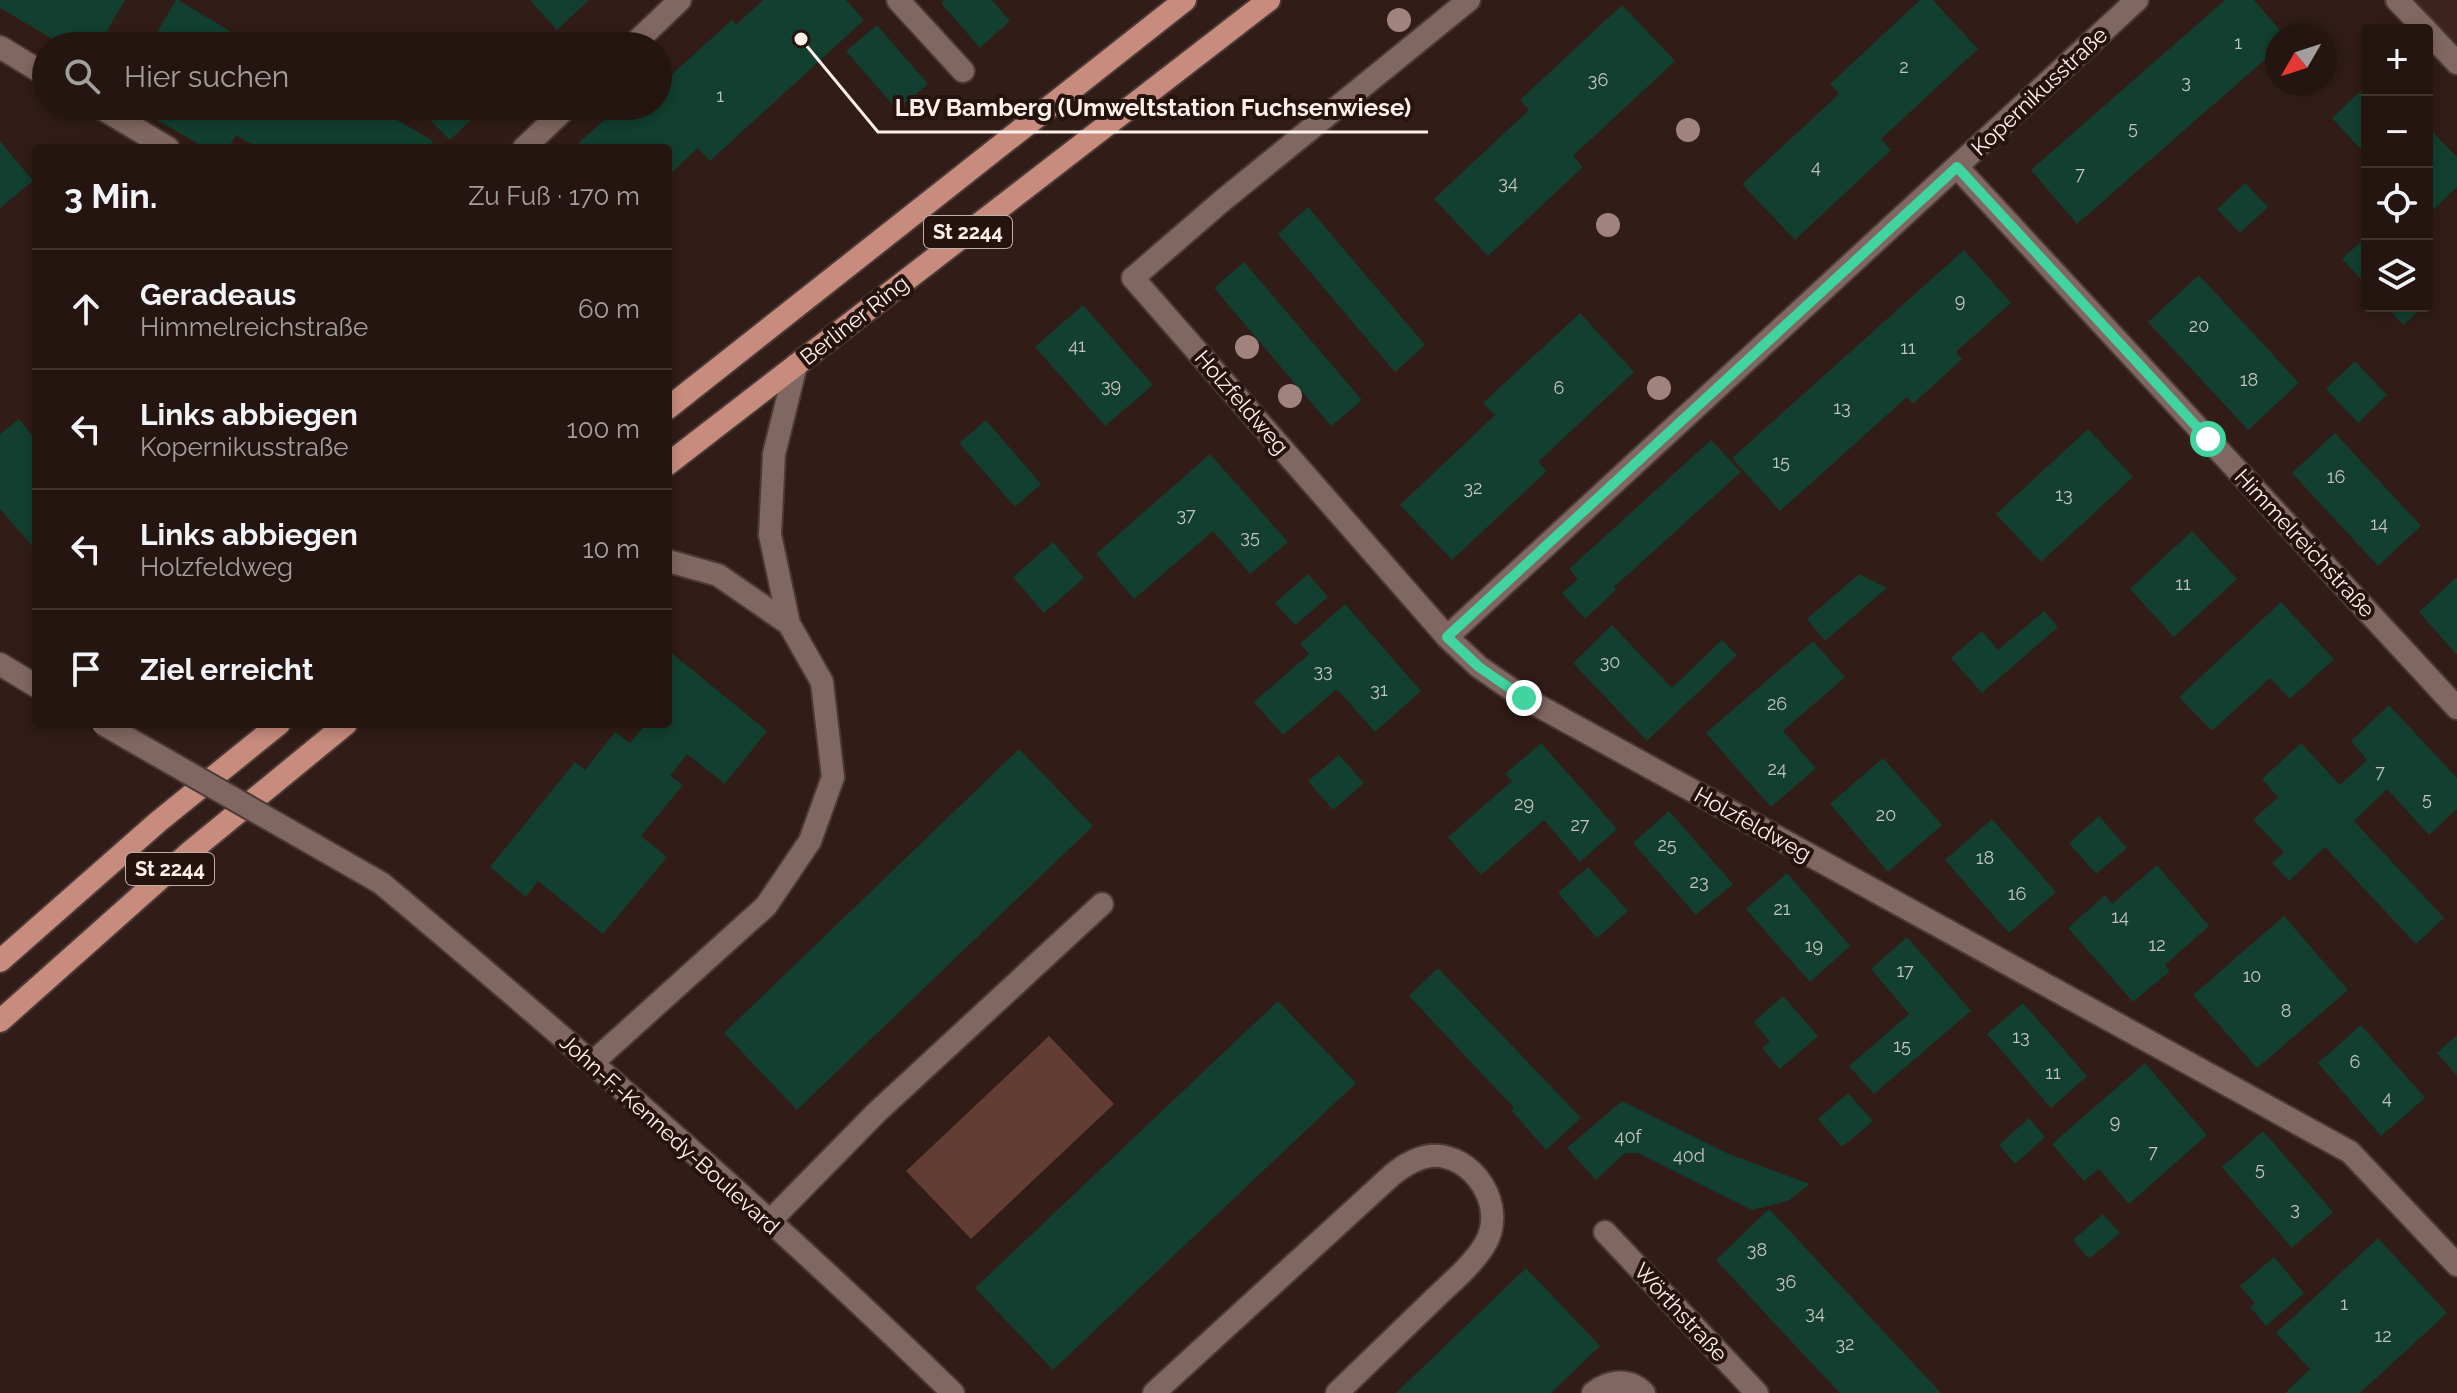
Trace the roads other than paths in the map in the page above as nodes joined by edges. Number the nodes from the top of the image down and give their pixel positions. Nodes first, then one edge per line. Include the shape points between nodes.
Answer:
1 (680, 0) edge
2 (898, 0) edge
3 (1185, 0) edge
4 (1269, 0) edge
5 (1469, 0) edge
6 (2137, 0) edge
7 (2397, 0) edge
8 (2419, 24) edge
9 (647, 32) edge
10 (2433, 38) edge
11 (0, 47) edge
12 (2457, 63) edge
13 (32, 66) edge
14 (963, 71) dead end
15 (121, 120) edge
16 (553, 120) edge
17 (161, 144) edge
18 (528, 144) edge
19 (1957, 167) junction
20 (796, 365) junction
21 (672, 405) edge
22 (672, 461) edge
23 (672, 562) edge
24 (789, 624) junction
25 (1447, 637) junction
26 (0, 664) edge
27 (32, 684) edge
28 (2457, 708) edge
29 (110, 728) edge
30 (274, 728) edge
31 (341, 728) edge
32 (1102, 904) dead end
33 (0, 961) edge
34 (0, 1021) edge
35 (592, 1063) junction
36 (769, 1222) junction
37 (1605, 1232) dead end
38 (2457, 1265) edge
39 (953, 1393) edge
40 (1154, 1393) edge
41 (1337, 1393) edge
42 (1593, 1393) edge
43 (1644, 1393) edge
44 (1757, 1393) edge

1 - 9 street
2 - 14 street
3 - 21 main road, Berliner Ring / St 2244
4 - 20 main road, Berliner Ring / St 2244
5 - 25 street, Holzfeldweg via 1133,278
6 - 19 street, Kopernikusstraße
7 - 8 street
10 - 12 street
11 - 13 street
15 - 17 street
16 - 18 street
19 - 25 street, Kopernikusstraße
19 - 28 street, Himmelreichstraße
20 - 22 main road, Berliner Ring / St 2244
20 - 24 street via 774,454 770,535
23 - 24 street via 718,575
24 - 35 street via 822,682 833,777 810,841 766,906
25 - 38 street, Holzfeldweg via 1524,698 2350,1152
26 - 27 street
29 - 35 street, John-F.-Kennedy-Boulevard, bridge via 381,883
30 - 33 main road, St 2244
31 - 34 main road, St 2244 via 190,852
32 - 36 street via 877,1112
35 - 36 street, John-F.-Kennedy-Boulevard
36 - 39 street, John-F.-Kennedy-Boulevard
37 - 44 street, Wörthstraße
40 - 41 street via 1392,1175 1430,1156 1453,1159 1488,1191 1494,1211 1491,1234 1469,1265
42 - 43 street via 1603,1385 1624,1382

